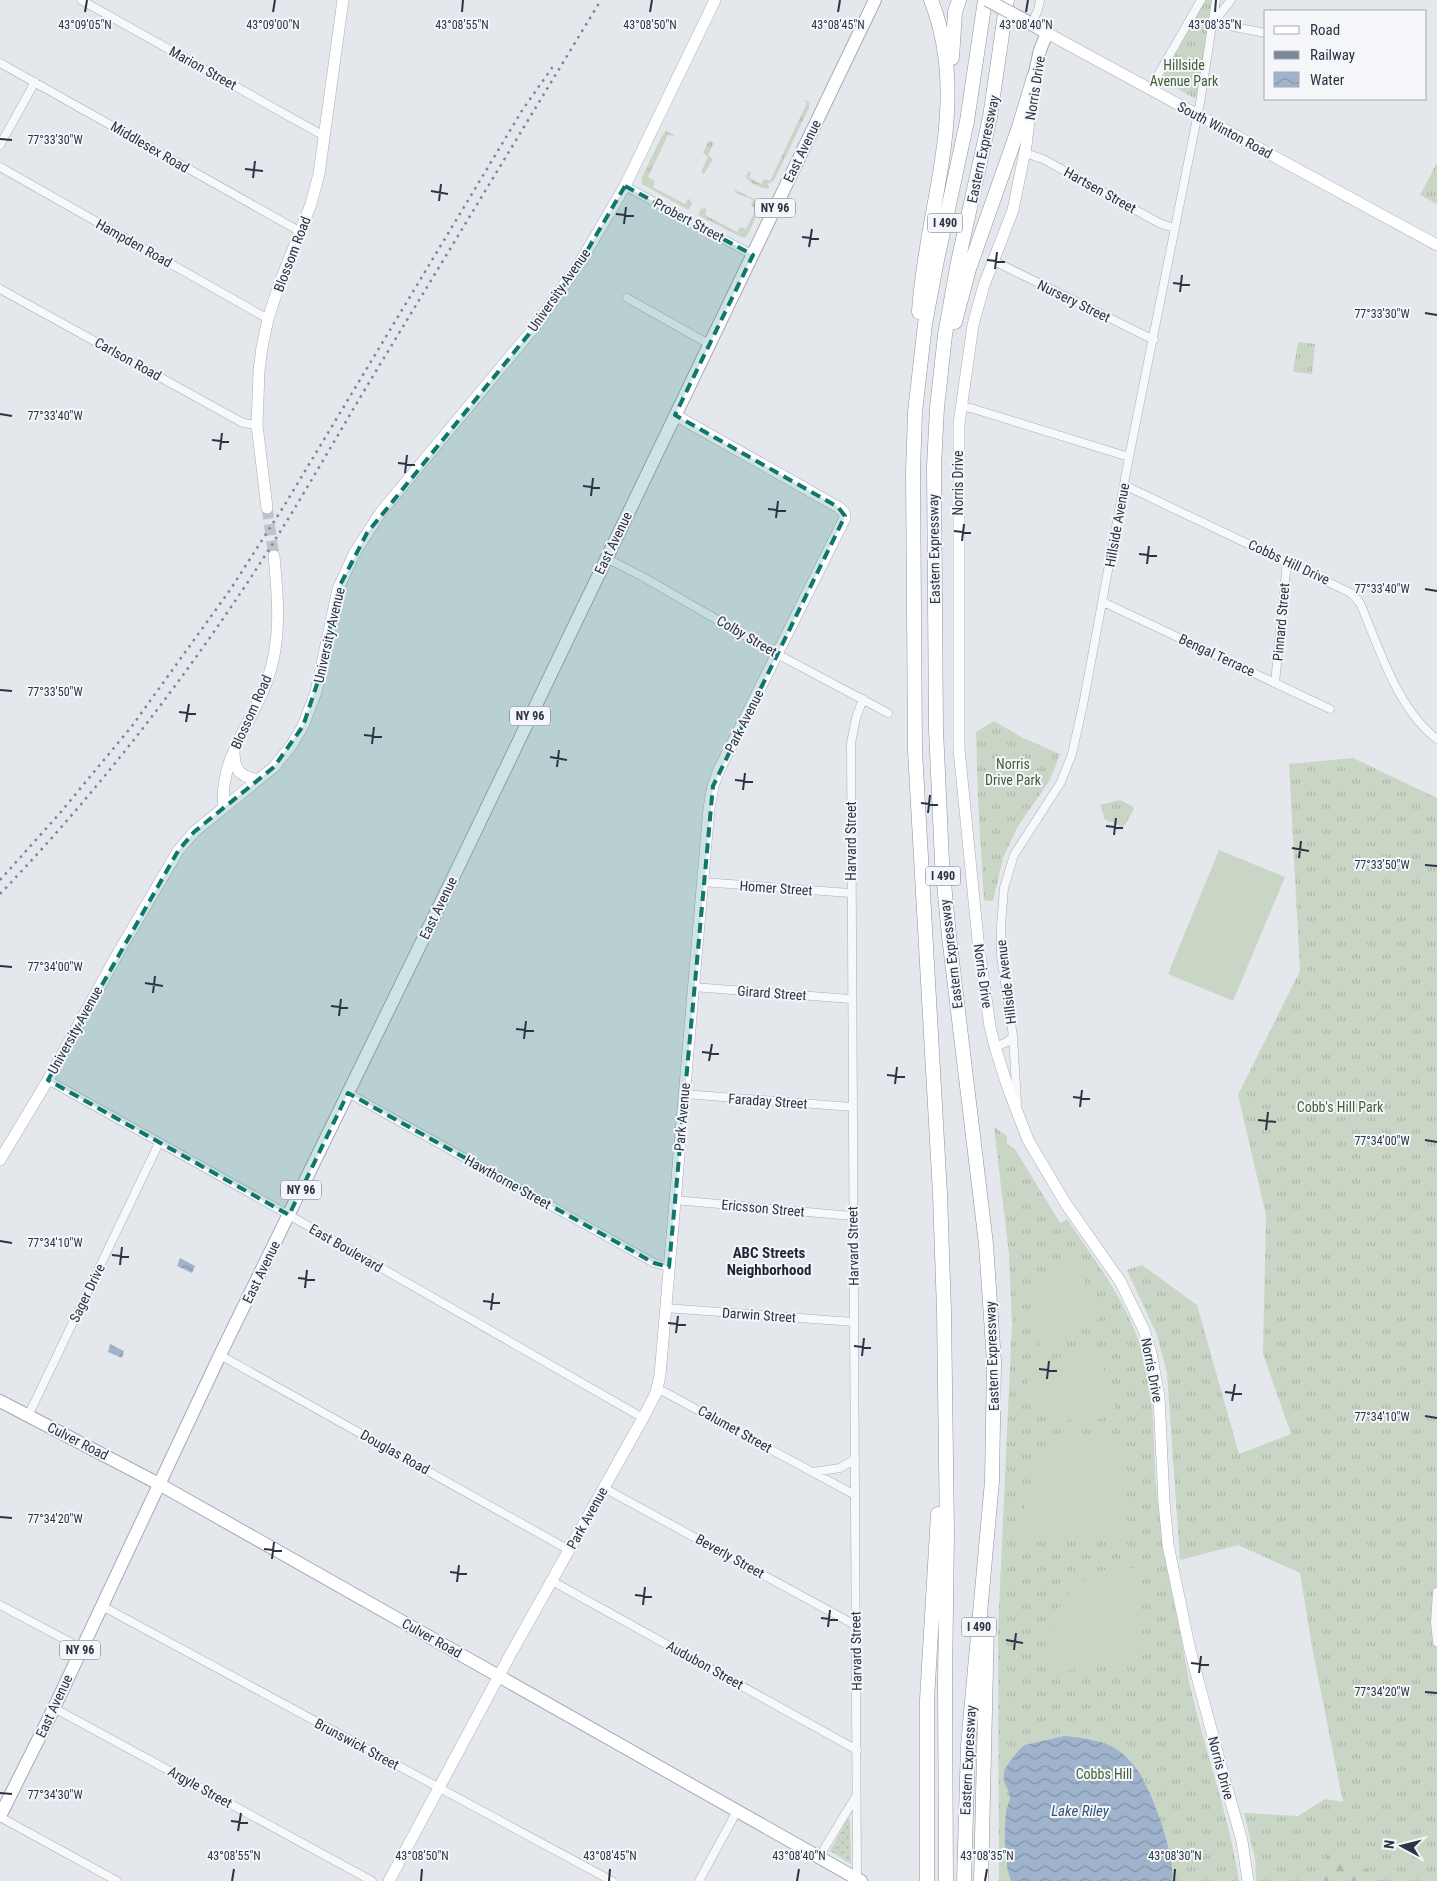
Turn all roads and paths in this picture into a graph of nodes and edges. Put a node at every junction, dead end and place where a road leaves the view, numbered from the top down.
1 (82, 0) edge
2 (343, 0) edge
3 (715, 0) edge
4 (875, 0) edge
5 (931, 0) edge
6 (959, 0) edge
7 (986, 0) edge
8 (1007, 0) edge
9 (1040, 0) edge
10 (1201, 0) edge
11 (1216, 0) edge
12 (1231, 0) edge
13 (1029, 23) junction
14 (1213, 23) junction
15 (1047, 33) junction
16 (1264, 33) edge
17 (0, 63) edge
18 (1034, 77) junction
19 (35, 82) junction
20 (1150, 89) junction
21 (948, 106) junction
22 (1197, 115) junction
23 (324, 136) junction
24 (0, 145) edge
25 (1025, 153) junction
26 (0, 167) edge
27 (625, 186) junction
28 (1175, 228) junction
29 (301, 232) junction
30 (1437, 244) edge
31 (753, 255) junction
32 (994, 261) junction
33 (0, 288) edge
34 (627, 298) dead end
35 (268, 319) junction
36 (1154, 340) junction
37 (709, 344) junction
38 (940, 378) junction
39 (960, 406) junction
40 (915, 412) junction
41 (675, 415) junction
42 (257, 425) junction
43 (1129, 458) junction
44 (1124, 485) junction
45 (267, 508) tunnel mouth
46 (274, 556) tunnel mouth
47 (606, 558) junction
48 (1287, 561) junction
49 (1103, 602) junction
50 (777, 654) junction
51 (1275, 683) junction
52 (864, 699) junction
53 (1330, 709) dead end
54 (888, 714) dead end
55 (1437, 738) edge
56 (234, 751) junction
57 (258, 780) junction
58 (224, 808) junction
59 (702, 882) junction
60 (850, 893) junction
61 (693, 987) junction
62 (851, 999) junction
63 (1013, 1036) junction
64 (995, 1047) junction
65 (48, 1080) junction
66 (348, 1093) junction
67 (684, 1094) junction
68 (852, 1107) junction
69 (1019, 1120) junction
70 (159, 1143) junction
71 (0, 1160) edge
72 (674, 1200) junction
73 (289, 1215) junction
74 (852, 1216) junction
75 (669, 1267) junction
76 (665, 1308) junction
77 (854, 1322) junction
78 (220, 1355) junction
79 (657, 1388) junction
80 (0, 1401) edge
81 (945, 1401) junction
82 (28, 1416) junction
83 (643, 1418) junction
84 (855, 1459) junction
85 (813, 1472) junction
86 (159, 1484) junction
87 (604, 1488) junction
88 (855, 1495) junction
89 (991, 1496) junction
90 (569, 1550) junction
91 (552, 1580) junction
92 (1436, 1595) edge
93 (0, 1605) edge
94 (102, 1606) junction
95 (855, 1625) junction
96 (1437, 1642) edge
97 (81, 1648) junction
98 (499, 1676) junction
99 (54, 1708) junction
100 (857, 1750) junction
101 (439, 1788) junction
102 (857, 1794) junction
103 (737, 1810) junction
104 (1, 1812) edge
105 (819, 1857) junction
106 (608, 1880) edge
107 (858, 1880) edge
108 (117, 1881) edge
109 (372, 1881) edge
110 (389, 1881) edge
111 (699, 1881) edge
112 (927, 1881) edge
113 (946, 1881) edge
114 (964, 1881) edge
115 (981, 1881) edge
116 (1248, 1881) edge

1 - 23 street, Marion Street
2 - 23 street, Blossom Road
3 - 27 street, University Avenue
4 - 31 main road, East Avenue / NY 96
5 - 21 highway
6 - 21 highway
7 - 13 main road, South Winton Road, bridge
7 - 40 highway, Eastern Expressway / I 490
8 - 38 highway, Eastern Expressway / I 490
9 - 13 street
10 - 20 street
11 - 14 street, Hillside Avenue
12 - 14 street
13 - 15 main road, South Winton Road
14 - 16 street
14 - 22 street, Hillside Avenue
15 - 18 main road, Norris Drive
15 - 20 street, South Winton Road
17 - 19 street, Middlesex Road
18 - 25 street, Norris Drive
18 - 38 highway
19 - 24 street
19 - 29 street, Middlesex Road
20 - 22 street, South Winton Road
21 - 40 highway
22 - 28 street, Hillside Avenue
22 - 30 street, South Winton Road
23 - 29 street, Blossom Road
25 - 28 street, Hartsen Street
25 - 32 street, Norris Drive
26 - 35 street, Hampden Road
27 - 31 street, Probert Street
27 - 57 street, University Avenue
28 - 36 street, Hillside Avenue
29 - 35 street, Blossom Road
31 - 37 main road, East Avenue / NY 96
32 - 36 street, Nursery Street
32 - 39 street, Norris Drive
33 - 42 street, Carlson Road
34 - 37 street
35 - 42 street, Blossom Road
36 - 43 street, Hillside Avenue
37 - 41 main road, East Avenue / NY 96
38 - 89 highway, Eastern Expressway / I 490
39 - 43 street
39 - 64 street, Norris Drive
40 - 81 highway, Eastern Expressway / I 490
41 - 47 main road, East Avenue / NY 96
41 - 50 street, Park Avenue
42 - 45 street, Blossom Road
43 - 44 street, Hillside Avenue
44 - 48 street, Cobbs Hill Drive
44 - 49 street, Hillside Avenue
46 - 56 street, Blossom Road
47 - 50 street, Colby Street
47 - 66 main road, East Avenue / NY 96
48 - 51 street, Pinnard Street
48 - 55 street, Cobbs Hill Drive
49 - 51 street, Bengal Terrace
49 - 63 street, Hillside Avenue
50 - 52 street, Colby Street
50 - 59 street, Park Avenue
51 - 53 street, Bengal Terrace
52 - 54 street, Colby Street
52 - 60 street, Harvard Street
56 - 57 street
56 - 58 street, Blossom Road
57 - 58 street, University Avenue
58 - 65 street, University Avenue
59 - 60 street, Homer Street
59 - 61 street, Park Avenue
60 - 62 street, Harvard Street
61 - 62 street, Girard Street
61 - 67 street, Park Avenue
62 - 68 street, Harvard Street
63 - 64 street, Hillside Avenue
63 - 69 street, Hillside Avenue
64 - 69 street, Norris Drive
65 - 70 street, East Boulevard
65 - 71 street, University Avenue
66 - 73 main road, East Avenue / NY 96
66 - 75 street, Hawthorne Street
67 - 68 street, Faraday Street
67 - 72 street, Park Avenue
68 - 74 street, Harvard Street
69 - 116 street, Norris Drive
70 - 73 street, East Boulevard
70 - 82 street, Sager Drive
72 - 74 street, Ericsson Street
72 - 75 street, Park Avenue
73 - 78 main road, East Avenue / NY 96
73 - 83 street, East Boulevard
74 - 77 street, Harvard Street
75 - 76 street, Park Avenue
76 - 77 street, Darwin Street
76 - 79 street, Park Avenue
77 - 84 street, Harvard Street
78 - 86 main road, East Avenue / NY 96
78 - 90 street, Douglas Road
79 - 83 street, Park Avenue
79 - 85 street, Calumet Street
80 - 82 main road, Culver Road
81 - 112 highway
81 - 113 highway, Eastern Expressway / I 490
82 - 86 main road, Culver Road
83 - 87 street, Park Avenue
84 - 85 street
84 - 88 street, Harvard Street
85 - 88 street, Calumet Street
86 - 94 main road, East Avenue / NY 96
86 - 98 main road, Culver Road
87 - 90 street, Park Avenue
87 - 95 street, Beverly Street
88 - 95 street, Harvard Street
89 - 114 highway, Eastern Expressway / I 490
89 - 115 highway
90 - 91 street, Park Avenue
91 - 98 street, Park Avenue
91 - 100 street, Audubon Street
92 - 96 street
93 - 97 street
94 - 97 main road, East Avenue / NY 96
94 - 101 street, Brunswick Street
95 - 100 street, Harvard Street
97 - 99 main road, East Avenue / NY 96
98 - 101 street, Park Avenue
98 - 103 main road, Culver Road
99 - 104 main road, East Avenue / NY 96
99 - 109 street, Argyle Street
100 - 102 street, Harvard Street
101 - 106 street, Brunswick Street
101 - 110 street, Park Avenue
102 - 105 street
102 - 107 street, Harvard Street
103 - 105 main road, Culver Road
103 - 111 street
104 - 108 street
105 - 107 main road, Culver Road

